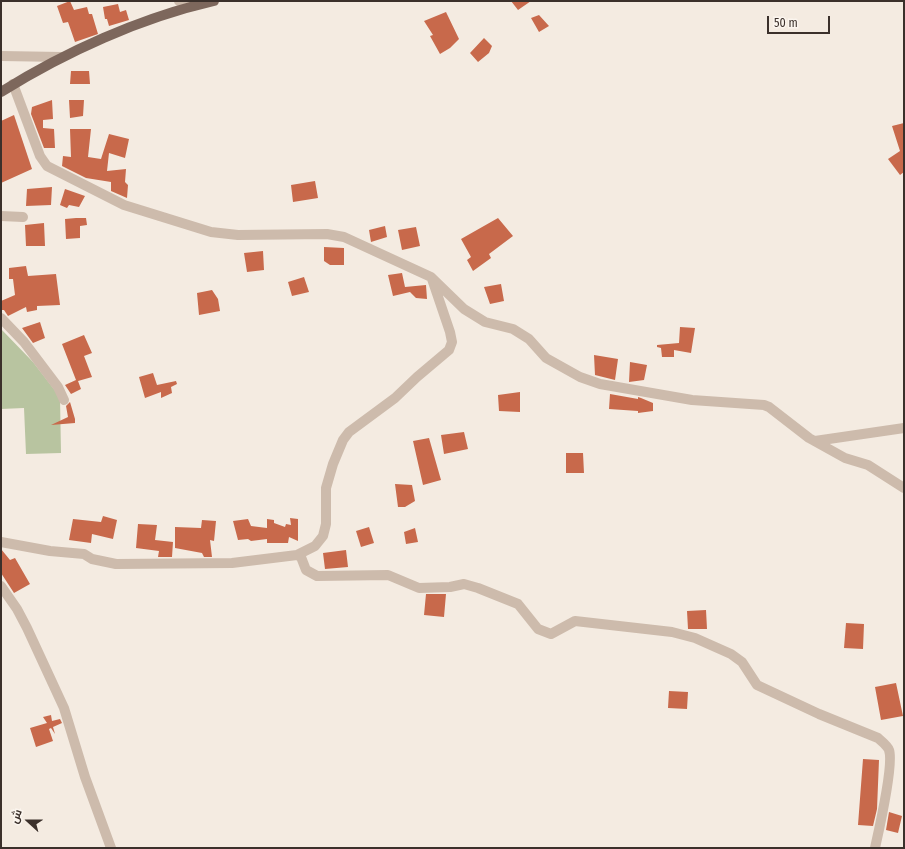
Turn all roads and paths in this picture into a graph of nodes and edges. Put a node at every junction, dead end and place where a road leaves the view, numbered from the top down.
1 (179, 1) edge
2 (214, 1) edge
3 (193, 6) junction
4 (1, 56) edge
5 (62, 57) junction
6 (13, 84) junction
7 (1, 92) edge
8 (1, 216) edge
9 (23, 217) dead end
10 (431, 277) junction
11 (1, 318) edge
12 (64, 400) dead end
13 (904, 428) edge
14 (815, 441) junction
15 (904, 488) edge
16 (1, 542) edge
17 (297, 554) junction
18 (1, 586) edge
19 (111, 848) edge
20 (875, 848) edge

1 - 3 street
2 - 3 main road
3 - 5 main road
4 - 5 street
5 - 6 main road
6 - 7 main road
6 - 10 street
8 - 9 street
10 - 14 street
10 - 17 street
11 - 12 street
13 - 14 street
14 - 15 street
16 - 17 street
17 - 20 street
18 - 19 street

